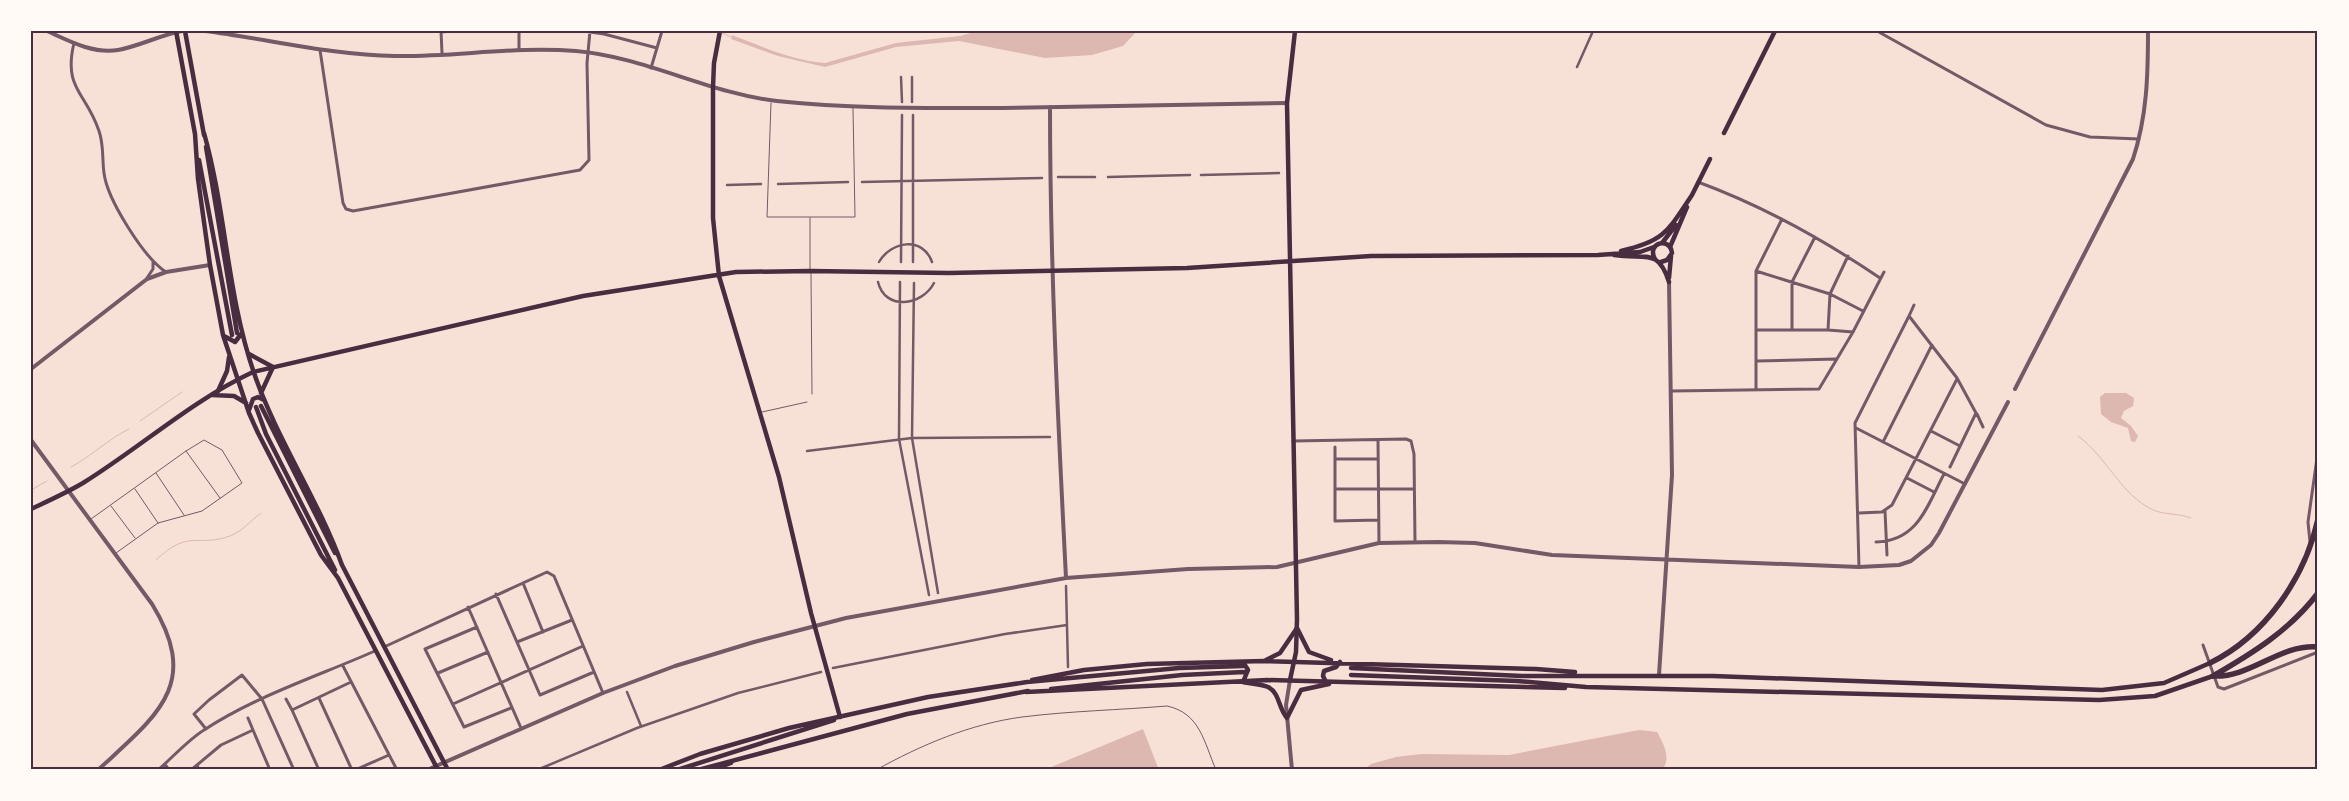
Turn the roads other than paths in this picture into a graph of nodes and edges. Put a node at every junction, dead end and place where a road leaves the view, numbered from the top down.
1 (47, 31) edge
2 (180, 31) edge
3 (205, 31) edge
4 (452, 31) edge
5 (519, 31) edge
6 (583, 31) edge
7 (662, 31) edge
8 (720, 31) edge
9 (1295, 31) edge
10 (1549, 31) edge
11 (1556, 31) edge
12 (1593, 31) edge
13 (1775, 31) edge
14 (1877, 31) edge
15 (2148, 31) edge
16 (441, 32) edge
17 (590, 32) edge
18 (74, 43) junction
19 (657, 48) junction
20 (519, 49) junction
21 (320, 50) junction
22 (442, 53) junction
23 (587, 53) junction
24 (1577, 67) dead end
25 (651, 69) junction
26 (901, 77) dead end
27 (912, 77) dead end
28 (713, 87) junction
29 (771, 100) junction
30 (902, 102) dead end
31 (912, 102) dead end
32 (1287, 103) junction
33 (1050, 107) junction
34 (853, 108) junction
35 (902, 115) dead end
36 (913, 116) dead end
37 (1724, 133) dead end
38 (195, 134) junction
39 (2139, 139) junction
40 (1710, 159) dead end
41 (1279, 174) dead end
42 (1190, 175) dead end
43 (1201, 175) dead end
44 (1095, 176) dead end
45 (1058, 177) dead end
46 (1108, 177) dead end
47 (1042, 178) dead end
48 (913, 180) junction
49 (902, 181) junction
50 (848, 182) dead end
51 (862, 182) dead end
52 (1698, 182) junction
53 (760, 184) dead end
54 (778, 184) dead end
55 (727, 186) dead end
56 (1692, 195) junction
57 (1684, 213) junction
58 (810, 218) junction
59 (1782, 220) junction
60 (1815, 237) junction
61 (1662, 242) junction
62 (902, 244) junction
63 (913, 245) junction
64 (1654, 247) junction
65 (1670, 247) junction
66 (1605, 254) junction
67 (1671, 256) junction
68 (1848, 256) junction
69 (153, 260) junction
70 (1291, 260) junction
71 (1658, 260) junction
72 (879, 262) dead end
73 (901, 262) dead end
74 (913, 262) dead end
75 (932, 262) dead end
76 (210, 266) junction
77 (810, 271) junction
78 (1051, 271) junction
79 (1756, 271) junction
80 (166, 272) junction
81 (1884, 272) dead end
82 (719, 276) junction
83 (1880, 278) junction
84 (147, 279) junction
85 (878, 282) dead end
86 (900, 282) dead end
87 (1669, 282) junction
88 (1792, 282) junction
89 (914, 283) dead end
90 (934, 283) dead end
91 (1830, 294) junction
92 (900, 302) junction
93 (913, 302) junction
94 (1914, 305) dead end
95 (1863, 311) junction
96 (1909, 316) junction
97 (1792, 329) junction
98 (1756, 330) junction
99 (1828, 330) junction
100 (1852, 332) junction
101 (237, 333) junction
102 (223, 335) junction
103 (1932, 345) junction
104 (248, 354) junction
105 (230, 355) junction
106 (1837, 360) junction
107 (1757, 361) junction
108 (273, 367) junction
109 (31, 369) edge
110 (253, 372) junction
111 (1957, 378) junction
112 (238, 379) junction
113 (1756, 389) junction
114 (2015, 389) dead end
115 (218, 391) junction
116 (1672, 391) junction
117 (261, 393) junction
118 (812, 394) dead end
119 (212, 395) junction
120 (264, 401) junction
121 (808, 402) dead end
122 (2008, 402) dead end
123 (246, 403) junction
124 (760, 412) junction
125 (249, 413) junction
126 (1976, 413) junction
127 (1982, 427) dead end
128 (1856, 428) junction
129 (1931, 431) junction
130 (1050, 437) dead end
131 (912, 438) junction
132 (899, 439) junction
133 (31, 440) edge
134 (1378, 440) junction
135 (1292, 441) junction
136 (1883, 442) junction
137 (1960, 446) junction
138 (1335, 447) dead end
139 (2318, 450) edge
140 (186, 451) junction
141 (806, 451) dead end
142 (1378, 459) junction
143 (1916, 459) junction
144 (1335, 460) junction
145 (1950, 467) dead end
146 (156, 472) junction
147 (1944, 474) junction
148 (1907, 478) junction
149 (1965, 484) junction
150 (135, 489) junction
151 (1335, 489) junction
152 (1379, 489) junction
153 (1414, 489) junction
154 (69, 490) junction
155 (1934, 492) junction
156 (220, 498) junction
157 (111, 506) junction
158 (31, 509) edge
159 (1885, 511) junction
160 (1858, 513) junction
161 (185, 516) junction
162 (2318, 518) edge
163 (90, 520) junction
164 (1378, 520) junction
165 (158, 523) junction
166 (135, 539) junction
167 (1415, 542) junction
168 (1876, 542) dead end
169 (1886, 542) junction
170 (1379, 543) junction
171 (2311, 545) junction
172 (115, 554) junction
173 (1886, 555) dead end
174 (1668, 560) junction
175 (1295, 564) junction
176 (342, 565) junction
177 (1859, 567) junction
178 (338, 578) junction
179 (1066, 578) junction
180 (523, 583) junction
181 (1066, 586) dead end
182 (938, 593) dead end
183 (2318, 593) edge
184 (496, 594) junction
185 (929, 595) dead end
186 (468, 607) junction
187 (572, 620) junction
188 (814, 625) junction
189 (1067, 625) junction
190 (477, 627) junction
191 (1297, 628) junction
192 (543, 632) junction
193 (517, 642) junction
194 (2202, 644) dead end
195 (584, 646) junction
196 (384, 647) junction
197 (2318, 647) edge
198 (375, 651) junction
199 (488, 652) junction
200 (2318, 652) edge
201 (1264, 661) junction
202 (1294, 662) junction
203 (1337, 662) junction
204 (2210, 663) junction
205 (1242, 664) junction
206 (343, 666) junction
207 (1068, 667) dead end
208 (833, 668) dead end
209 (1351, 668) dead end
210 (529, 670) junction
211 (594, 672) junction
212 (821, 672) dead end
213 (1244, 672) dead end
214 (438, 674) junction
215 (1589, 674) junction
216 (1351, 675) dead end
217 (1659, 675) junction
218 (2214, 676) junction
219 (1290, 680) junction
220 (351, 682) junction
221 (501, 682) junction
222 (1243, 682) junction
223 (1326, 682) junction
224 (1336, 682) junction
225 (1586, 687) junction
226 (627, 692) dead end
227 (1026, 692) junction
228 (603, 693) junction
229 (319, 698) junction
230 (262, 699) junction
231 (286, 699) dead end
232 (453, 704) junction
233 (512, 708) junction
234 (292, 710) junction
235 (248, 718) dead end
236 (840, 718) junction
237 (1287, 718) junction
238 (642, 726) junction
239 (521, 728) junction
240 (206, 729) junction
241 (253, 730) junction
242 (389, 754) junction
243 (742, 758) junction
244 (444, 762) junction
245 (165, 764) junction
246 (197, 765) junction
247 (437, 768) edge
248 (98, 770) edge
249 (158, 770) edge
250 (169, 770) edge
251 (191, 770) edge
252 (200, 770) edge
253 (270, 770) edge
254 (294, 770) edge
255 (319, 770) edge
256 (354, 770) edge
257 (397, 770) edge
258 (428, 770) edge
259 (448, 770) edge
260 (537, 770) edge
261 (659, 770) edge
262 (677, 770) edge
263 (698, 770) edge
264 (712, 770) edge
265 (876, 770) edge
266 (1216, 770) edge
267 (1292, 770) edge

1 - 18 street
2 - 18 street
2 - 38 main road
2 - 101 main road
3 - 21 street
4 - 16 street
5 - 20 street
6 - 17 street
7 - 19 street
8 - 28 main road
9 - 32 main road
10 - 11 lane
12 - 24 street
13 - 37 main road
14 - 39 street
15 - 39 street
16 - 22 street
17 - 19 street
17 - 23 street
18 - 69 street
19 - 25 street
20 - 22 street
20 - 23 street
21 - 22 street
21 - 23 street
23 - 25 street
25 - 28 street
26 - 30 street
27 - 31 street
28 - 29 street
28 - 82 main road
29 - 34 street
29 - 58 lane
32 - 33 street
32 - 70 main road
33 - 34 street
33 - 78 street
34 - 58 lane
35 - 49 street
36 - 48 street
38 - 76 main road
38 - 101 main road
39 - 114 street
40 - 52 main road
41 - 43 street
42 - 46 street
44 - 45 street
47 - 48 street
48 - 49 street
48 - 63 street
49 - 51 street
49 - 62 street
50 - 54 street
52 - 56 main road
52 - 59 street
53 - 55 street
56 - 57 main road
56 - 66 main road
57 - 61 main road
57 - 65 main road
58 - 77 lane
59 - 60 street
59 - 79 street
60 - 68 street
60 - 88 street
61 - 64 main road
61 - 65 main road
62 - 63 street
62 - 72 street
62 - 73 street
63 - 74 street
63 - 75 street
64 - 66 main road
64 - 71 main road
65 - 67 main road
66 - 70 main road
66 - 71 main road
67 - 71 main road
67 - 87 main road
68 - 83 street
68 - 91 street
69 - 80 street
69 - 84 street
70 - 78 main road
70 - 135 main road
71 - 87 main road
76 - 80 street
76 - 102 main road
77 - 78 main road
77 - 82 main road
77 - 118 lane
78 - 179 street
79 - 88 street
79 - 98 street
80 - 84 street
81 - 83 street
82 - 108 main road
82 - 124 main road
83 - 95 street
84 - 109 street
85 - 92 street
86 - 92 street
87 - 116 street
88 - 91 street
88 - 97 street
89 - 93 street
90 - 93 street
91 - 95 street
91 - 99 street
92 - 93 street
92 - 132 street
93 - 131 street
94 - 96 street
95 - 100 street
96 - 103 street
96 - 128 street
97 - 98 street
97 - 99 street
98 - 107 street
99 - 100 street
100 - 106 street
101 - 102 main road
101 - 104 main road
102 - 105 main road
103 - 111 street
103 - 136 street
104 - 108 main road
104 - 110 main road
105 - 112 main road
105 - 115 main road
106 - 107 street
106 - 113 street
107 - 113 street
108 - 110 main road
108 - 117 main road
110 - 112 main road
110 - 117 main road
111 - 126 street
111 - 129 street
112 - 115 main road
112 - 123 main road
113 - 116 street
115 - 119 main road
116 - 174 street
117 - 120 main road
119 - 123 main road
119 - 154 main road
120 - 125 main road
120 - 176 main road
121 - 124 lane
122 - 149 street
123 - 125 main road
124 - 188 main road
125 - 178 main road
126 - 127 street
126 - 137 street
128 - 136 street
128 - 160 street
129 - 137 street
129 - 143 street
130 - 131 street
131 - 132 street
131 - 182 street
132 - 141 street
132 - 185 street
133 - 154 street
134 - 135 street
134 - 142 street
134 - 153 street
135 - 175 main road
136 - 143 street
137 - 145 street
138 - 144 street
139 - 171 street
140 - 146 lane
140 - 156 lane
140 - 156 lane
142 - 144 street
142 - 152 street
143 - 147 street
143 - 148 street
144 - 151 street
146 - 150 lane
146 - 161 lane
147 - 149 street
147 - 155 street
148 - 155 street
148 - 159 street
149 - 177 street
150 - 157 lane
150 - 165 lane
151 - 152 street
151 - 164 street
152 - 153 street
152 - 164 street
153 - 167 street
154 - 158 main road
154 - 163 street
155 - 169 street
156 - 161 lane
157 - 163 lane
157 - 166 lane
159 - 160 street
159 - 169 street
160 - 177 street
161 - 165 lane
162 - 171 highway
163 - 172 street
164 - 170 street
165 - 166 lane
166 - 172 lane
167 - 170 street
167 - 174 street
168 - 169 street
169 - 173 street
170 - 175 street
171 - 204 highway
172 - 248 street
174 - 177 street
174 - 217 street
175 - 179 street
175 - 191 main road
176 - 178 main road
176 - 196 main road
178 - 198 main road
179 - 188 street
180 - 184 street
180 - 187 street
180 - 192 street
181 - 189 street
183 - 218 highway
184 - 186 street
184 - 193 street
186 - 190 street
186 - 196 street
187 - 192 street
187 - 195 street
188 - 228 street
188 - 236 main road
189 - 207 street
189 - 208 street
190 - 199 street
190 - 214 street
191 - 201 main road
191 - 202 main road
191 - 203 main road
192 - 193 street
193 - 210 street
194 - 204 street
195 - 210 street
195 - 211 street
196 - 244 main road
197 - 218 highway
198 - 206 street
198 - 247 main road
199 - 214 street
199 - 221 street
200 - 218 street
201 - 202 main road
201 - 205 main road
202 - 203 main road
202 - 219 main road
203 - 215 main road
203 - 223 main road
204 - 217 main road
204 - 218 street
205 - 222 main road
205 - 236 main road
206 - 220 street
206 - 230 street
209 - 215 main road
210 - 211 street
210 - 221 street
211 - 228 street
212 - 238 street
213 - 227 main road
214 - 232 street
215 - 217 main road
216 - 225 main road
218 - 225 main road
219 - 222 main road
219 - 223 main road
219 - 237 street
220 - 229 street
220 - 242 street
221 - 232 street
221 - 233 street
222 - 227 main road
222 - 237 main road
223 - 224 main road
224 - 225 main road
224 - 237 main road
226 - 238 street
227 - 243 main road
228 - 239 street
229 - 234 street
229 - 256 street
230 - 240 street
230 - 240 street
230 - 254 street
231 - 234 street
232 - 233 street
233 - 239 street
234 - 255 street
235 - 241 street
236 - 261 main road
236 - 262 main road
237 - 267 street
238 - 260 street
239 - 244 street
240 - 245 street
241 - 246 street
241 - 253 street
242 - 256 street
242 - 257 street
243 - 263 main road
243 - 264 main road
244 - 247 street
244 - 259 main road
245 - 249 street
245 - 250 street
246 - 251 street
246 - 252 street
247 - 258 street
265 - 266 lane

